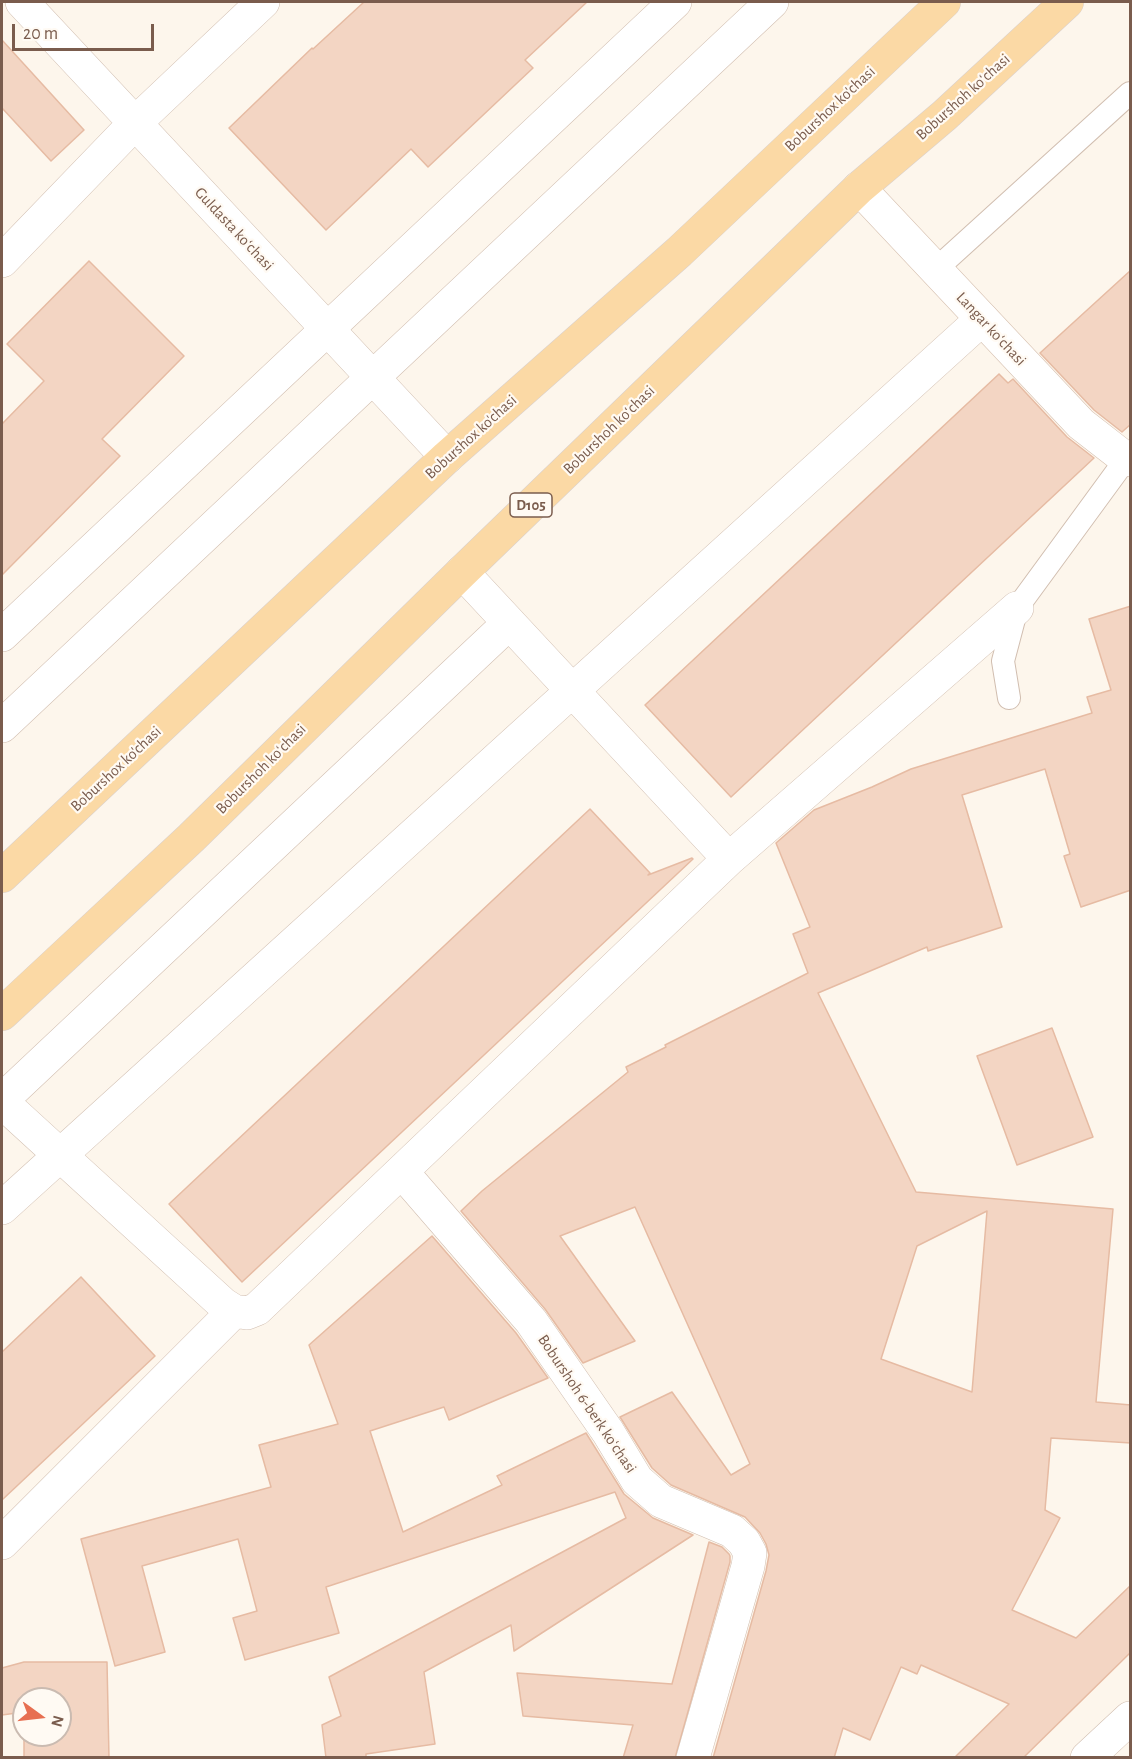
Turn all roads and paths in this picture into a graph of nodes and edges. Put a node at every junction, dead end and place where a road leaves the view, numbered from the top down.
1 (22, 2) edge
2 (263, 2) edge
3 (675, 2) edge
4 (772, 2) edge
5 (944, 2) edge
6 (1067, 2) edge
7 (1131, 93) edge
8 (135, 123) junction
9 (859, 188) junction
10 (2, 261) edge
11 (935, 270) junction
12 (982, 319) junction
13 (327, 329) junction
14 (373, 377) junction
15 (447, 457) junction
16 (1128, 460) edge
17 (462, 572) junction
18 (1017, 608) junction
19 (509, 623) junction
20 (2, 635) edge
21 (572, 690) junction
22 (1009, 698) dead end
23 (2, 726) edge
24 (729, 859) junction
25 (2, 876) edge
26 (2, 1014) edge
27 (2, 1101) edge
28 (58, 1155) junction
29 (402, 1172) junction
30 (2, 1208) edge
31 (234, 1311) junction
32 (2, 1543) edge
33 (1131, 1718) edge
34 (693, 1758) edge
35 (1087, 1758) edge

1 - 8 street, Guldasta koʻchasi
2 - 8 street
3 - 13 street
4 - 14 street
5 - 15 main road, Boburshox ko'chasi
6 - 9 main road, Boburshoh koʻchasi / D105
7 - 11 lane
8 - 10 street
8 - 13 street, Guldasta koʻchasi
9 - 11 street, Langar koʻchasi
9 - 17 main road, Boburshoh koʻchasi / D105
11 - 12 street, Langar koʻchasi
12 - 16 street, Langar koʻchasi
12 - 21 street
13 - 14 street, Guldasta koʻchasi
13 - 20 street
14 - 15 street, Guldasta koʻchasi
14 - 23 street
15 - 25 main road, Boburshox ko'chasi
16 - 18 lane
17 - 19 street
17 - 26 main road, Boburshoh koʻchasi / D105
18 - 22 lane
18 - 24 street
19 - 21 street
19 - 27 street
21 - 24 street
21 - 28 street
24 - 29 street
27 - 28 street
28 - 30 street
28 - 31 street
29 - 31 street
29 - 34 street, Boburshoh 6-berk koʻchasi
31 - 32 street
33 - 35 street

